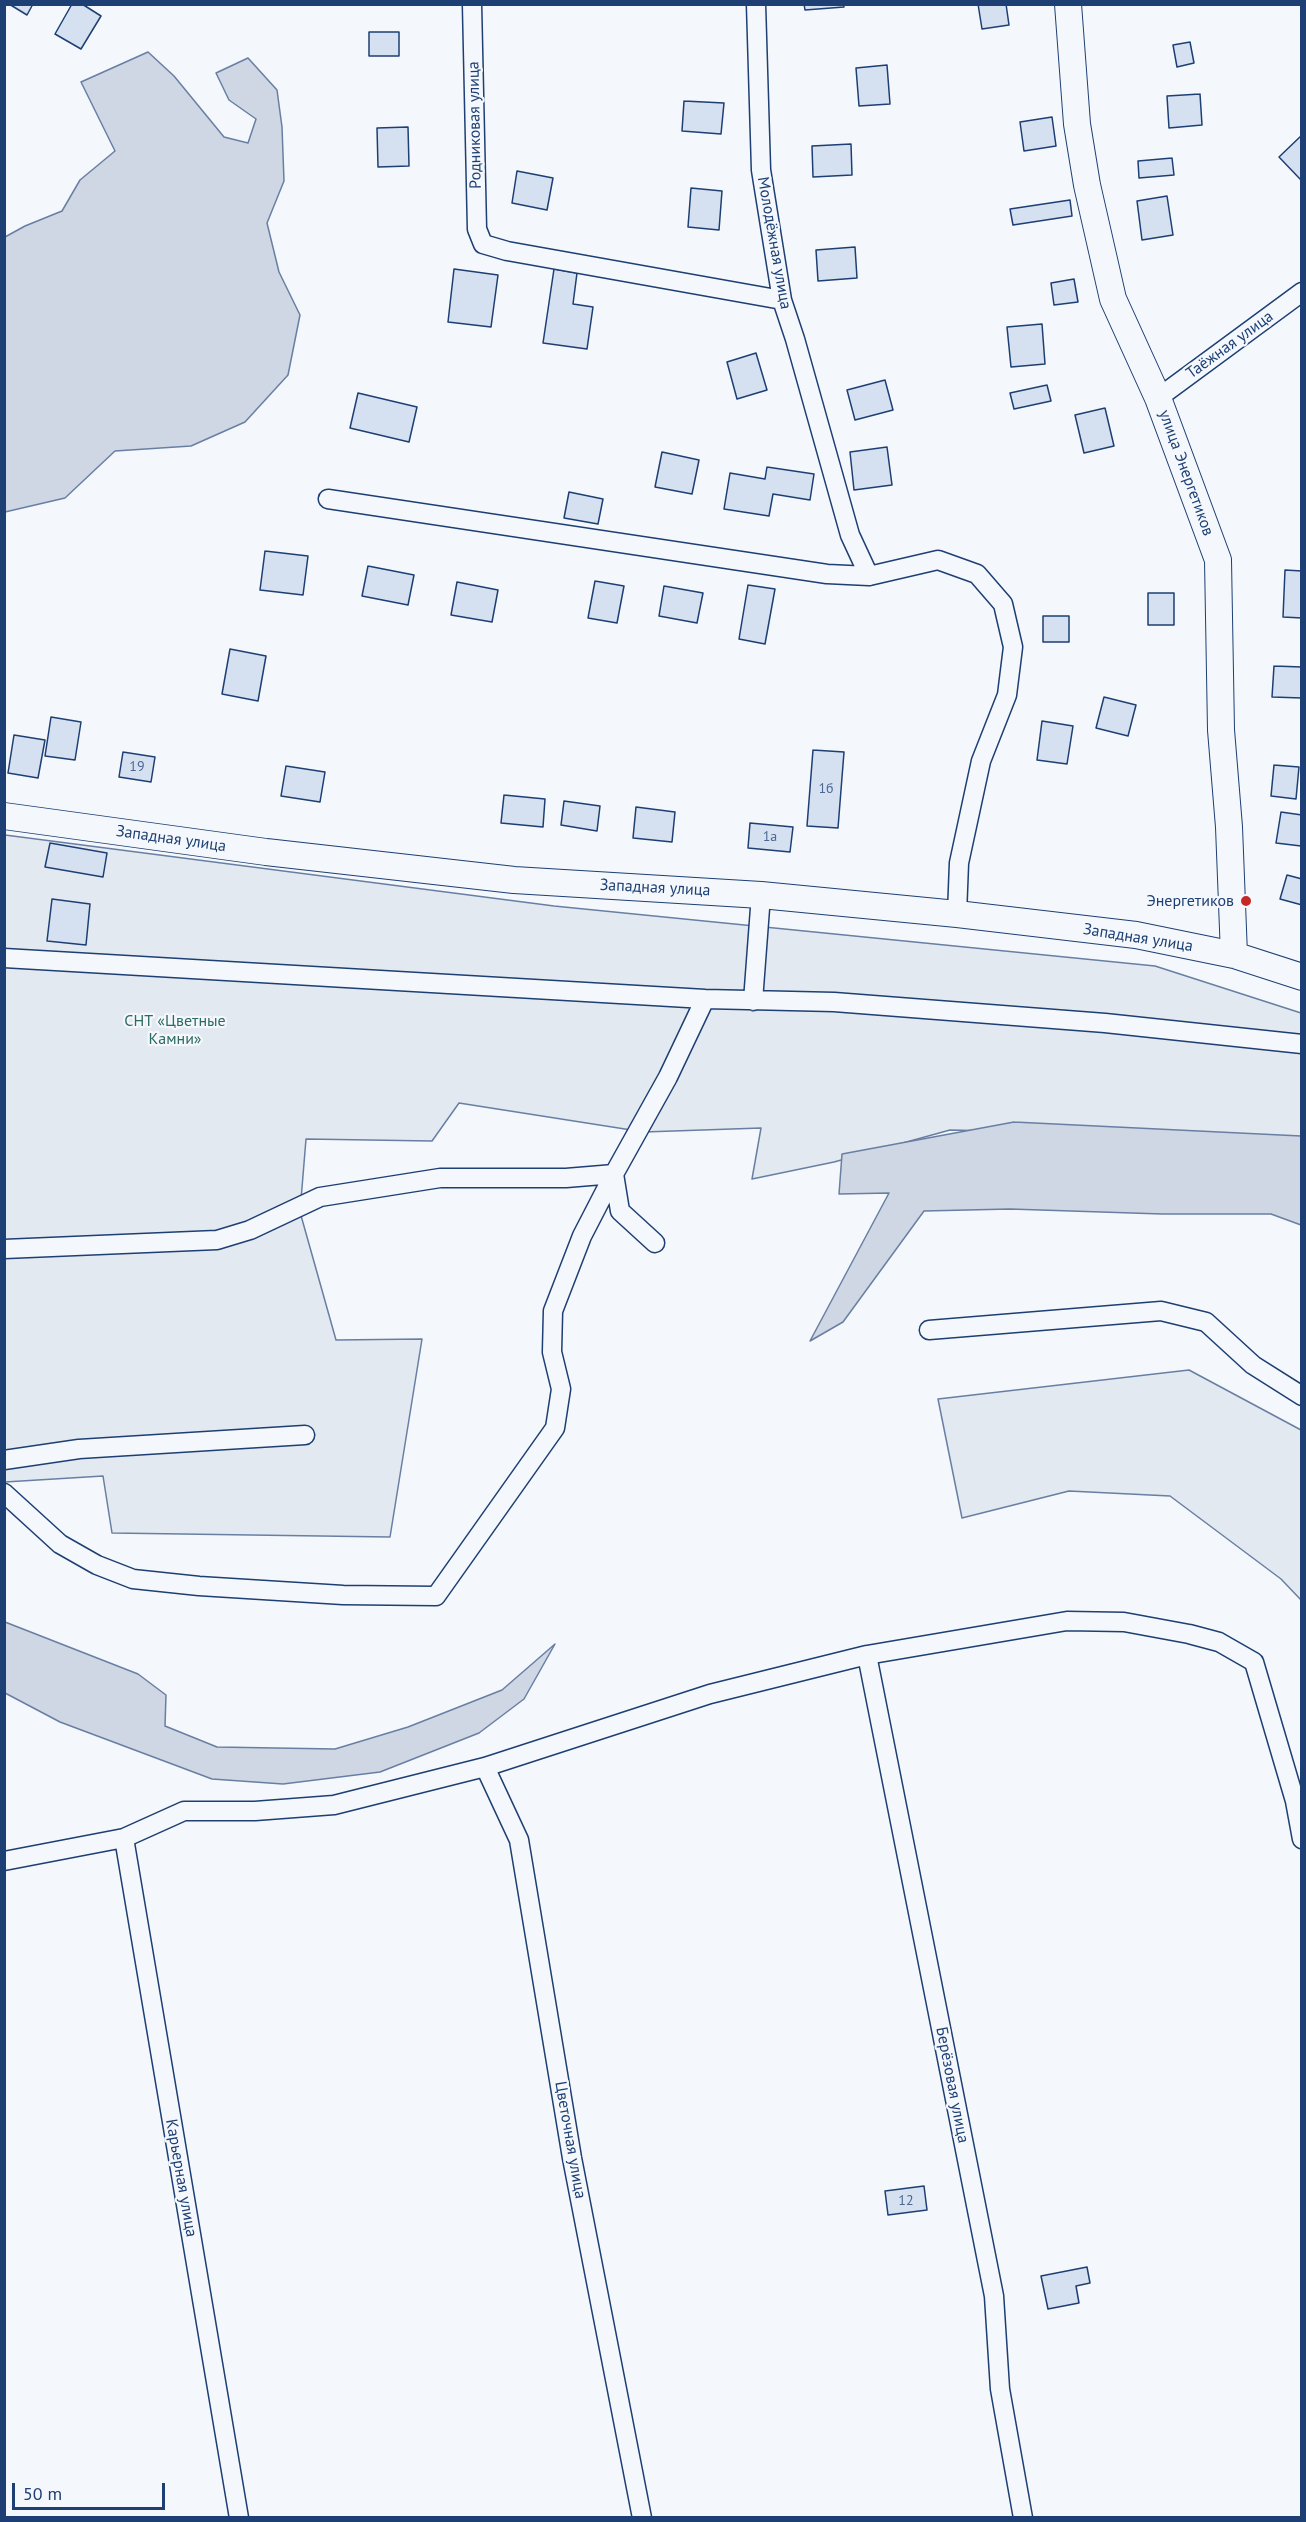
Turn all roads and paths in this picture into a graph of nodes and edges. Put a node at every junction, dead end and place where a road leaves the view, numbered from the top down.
1 (472, 4) edge
2 (756, 4) edge
3 (1068, 4) edge
4 (1301, 294) edge
5 (782, 300) junction
6 (1158, 398) junction
7 (328, 499) dead end
8 (869, 576) junction
9 (4, 816) edge
10 (761, 895) junction
11 (957, 914) junction
12 (1234, 955) junction
13 (4, 958) edge
14 (1302, 977) edge
15 (705, 999) junction
16 (753, 1001) junction
17 (1302, 1044) edge
18 (614, 1174) junction
19 (655, 1243) dead end
20 (4, 1249) edge
21 (929, 1330) dead end
22 (1302, 1396) edge
23 (304, 1435) dead end
24 (4, 1460) edge
25 (4, 1493) edge
26 (867, 1655) junction
27 (485, 1767) junction
28 (124, 1838) junction
29 (1302, 1839) edge
30 (4, 1861) edge
31 (238, 2517) edge
32 (642, 2517) edge
33 (1023, 2517) edge

1 - 5 street, Родниковая улица
2 - 5 street, Молодёжная улица
3 - 6 main road, улица Энергетиков
4 - 6 street, Таёжная улица
5 - 8 street, Молодёжная улица
6 - 12 main road, улица Энергетиков
7 - 8 street
8 - 11 street
9 - 10 main road, Западная улица
10 - 11 main road, Западная улица
10 - 16 street
11 - 12 main road, Западная улица
12 - 14 main road, Западная улица
13 - 15 street
15 - 16 street
15 - 18 street
16 - 17 street
18 - 19 street
18 - 20 street
18 - 25 street
21 - 22 street
23 - 24 street
26 - 27 street
26 - 29 street
26 - 33 street, Берёзовая улица
27 - 28 street
27 - 32 street, Цветочная улица
28 - 30 street
28 - 31 street, Карьерная улица

